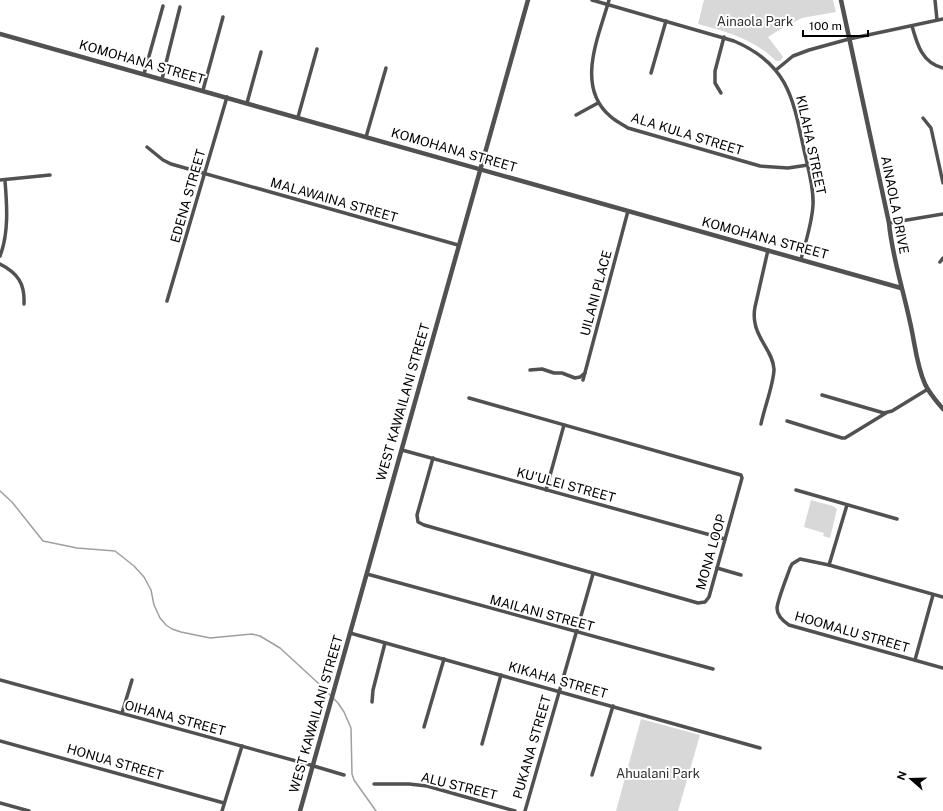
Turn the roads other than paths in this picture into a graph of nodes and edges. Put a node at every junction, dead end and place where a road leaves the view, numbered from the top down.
1 (528, 0) edge
2 (592, 0) edge
3 (841, 0) edge
4 (935, 0) edge
5 (608, 2) edge
6 (163, 6) dead end
7 (180, 7) dead end
8 (223, 17) dead end
9 (943, 19) edge
10 (937, 20) junction
11 (666, 21) junction
12 (912, 26) junction
13 (0, 34) edge
14 (724, 37) junction
15 (849, 39) junction
16 (317, 49) dead end
17 (261, 52) dead end
18 (386, 68) dead end
19 (943, 68) edge
20 (776, 70) junction
21 (651, 73) dead end
22 (144, 74) junction
23 (162, 79) junction
24 (203, 90) junction
25 (721, 93) dead end
26 (227, 97) junction
27 (247, 103) junction
28 (598, 103) junction
29 (576, 115) dead end
30 (298, 117) junction
31 (923, 118) dead end
32 (366, 137) junction
33 (146, 147) dead end
34 (808, 165) junction
35 (481, 169) junction
36 (205, 173) junction
37 (50, 175) dead end
38 (0, 180) edge
39 (5, 181) junction
40 (943, 182) edge
41 (628, 211) junction
42 (943, 214) edge
43 (889, 223) junction
44 (458, 245) junction
45 (768, 250) junction
46 (0, 256) edge
47 (943, 258) edge
48 (801, 259) junction
49 (940, 262) dead end
50 (0, 264) edge
51 (901, 288) junction
52 (168, 301) dead end
53 (24, 304) dead end
54 (530, 370) dead end
55 (585, 372) junction
56 (583, 380) dead end
57 (928, 389) junction
58 (822, 395) dead end
59 (469, 398) dead end
60 (943, 409) edge
61 (888, 412) junction
62 (787, 421) dead end
63 (760, 424) dead end
64 (564, 425) junction
65 (402, 450) junction
66 (433, 458) junction
67 (546, 490) junction
68 (796, 490) dead end
69 (847, 505) junction
70 (897, 519) dead end
71 (725, 539) junction
72 (829, 565) junction
73 (717, 568) junction
74 (366, 574) junction
75 (593, 574) junction
76 (741, 575) dead end
77 (933, 595) junction
78 (943, 597) edge
79 (350, 633) junction
80 (576, 633) junction
81 (385, 642) junction
82 (444, 659) junction
83 (915, 660) junction
84 (943, 668) edge
85 (713, 669) dead end
86 (501, 675) junction
87 (0, 680) edge
88 (132, 680) dead end
89 (559, 691) junction
90 (372, 702) dead end
91 (612, 706) junction
92 (122, 713) junction
93 (424, 727) dead end
94 (0, 740) edge
95 (482, 744) dead end
96 (242, 746) junction
97 (760, 748) dead end
98 (313, 766) junction
99 (344, 775) dead end
100 (592, 775) dead end
101 (374, 784) dead end
102 (0, 803) edge
103 (224, 803) junction
104 (29, 811) edge
105 (222, 811) edge
106 (300, 811) edge
107 (515, 811) edge
108 (524, 811) edge

1 - 35 street, WEST KAWAILANI STREET
2 - 5 street, KILAHA STREET
3 - 15 street, AINAOLA DRIVE
4 - 10 street
5 - 11 street, KILAHA STREET
5 - 28 street, ALA KULA STREET
6 - 22 street
7 - 23 street
8 - 24 street
9 - 10 street
10 - 12 street
11 - 14 street, KILAHA STREET
11 - 21 street
12 - 15 street
12 - 19 street
13 - 22 street, KOMOHANA STREET
14 - 20 street, KILAHA STREET
14 - 25 street
15 - 20 street
15 - 43 street, AINAOLA DRIVE
16 - 30 street
17 - 27 street
18 - 32 street
20 - 34 street, KILAHA STREET
22 - 23 street, KOMOHANA STREET
23 - 24 street, KOMOHANA STREET
24 - 26 street, KOMOHANA STREET
26 - 27 street, KOMOHANA STREET
26 - 36 street, EDENA STREET
27 - 30 street, KOMOHANA STREET
28 - 29 street
28 - 34 street, ALA KULA STREET
30 - 32 street, KOMOHANA STREET
31 - 40 street
32 - 35 street, KOMOHANA STREET
33 - 36 street, MALAWAINA STREET
34 - 48 street, KILAHA STREET
35 - 41 street, KOMOHANA STREET
35 - 44 street, WEST KAWAILANI STREET
36 - 44 street, MALAWAINA STREET
36 - 52 street, EDENA STREET
37 - 39 street
38 - 39 street
39 - 46 street
41 - 45 street, KOMOHANA STREET
41 - 55 street, UILANI PLACE
42 - 43 street
43 - 51 street, AINAOLA DRIVE
44 - 65 street, WEST KAWAILANI STREET
45 - 48 street, KOMOHANA STREET
45 - 63 street
47 - 49 street
48 - 51 street, KOMOHANA STREET
50 - 53 street
51 - 57 street, AINAOLA DRIVE
54 - 55 street
55 - 56 street, UILANI PLACE
57 - 60 street, AINAOLA DRIVE
57 - 61 street
58 - 61 street
59 - 64 street, MONA LOOP
61 - 62 street
64 - 67 street
64 - 71 street, MONA LOOP
65 - 66 street, KU'ULEI STREET
65 - 74 street, WEST KAWAILANI STREET
66 - 67 street, KU'ULEI STREET
66 - 75 street, MONA LOOP
67 - 71 street, KU'ULEI STREET
68 - 69 street
69 - 70 street
69 - 72 street
71 - 73 street, MONA LOOP
72 - 77 street, HOOMALU STREET
72 - 83 street, HOOMALU STREET
73 - 75 street, MONA LOOP
73 - 76 street
74 - 79 street, WEST KAWAILANI STREET
74 - 80 street, MAILANI STREET
75 - 80 street, PUKANA STREET
77 - 78 street, HOOMALU STREET
77 - 83 street
79 - 81 street, KIKAHA STREET
79 - 98 street, WEST KAWAILANI STREET
80 - 85 street, MAILANI STREET
80 - 89 street, PUKANA STREET
81 - 82 street, KIKAHA STREET
81 - 90 street
82 - 86 street, KIKAHA STREET
82 - 93 street
83 - 84 street, HOOMALU STREET
86 - 89 street, KIKAHA STREET
86 - 95 street
87 - 92 street, OIHANA STREET
88 - 92 street
89 - 91 street, KIKAHA STREET
89 - 108 street, PUKANA STREET
91 - 97 street, KIKAHA STREET
91 - 100 street
92 - 96 street, OIHANA STREET
94 - 103 street, HONUA STREET
96 - 98 street, OIHANA STREET
96 - 103 street
98 - 99 street, OIHANA STREET
98 - 106 street, WEST KAWAILANI STREET
101 - 107 street, ALU STREET
102 - 104 street
103 - 105 street

